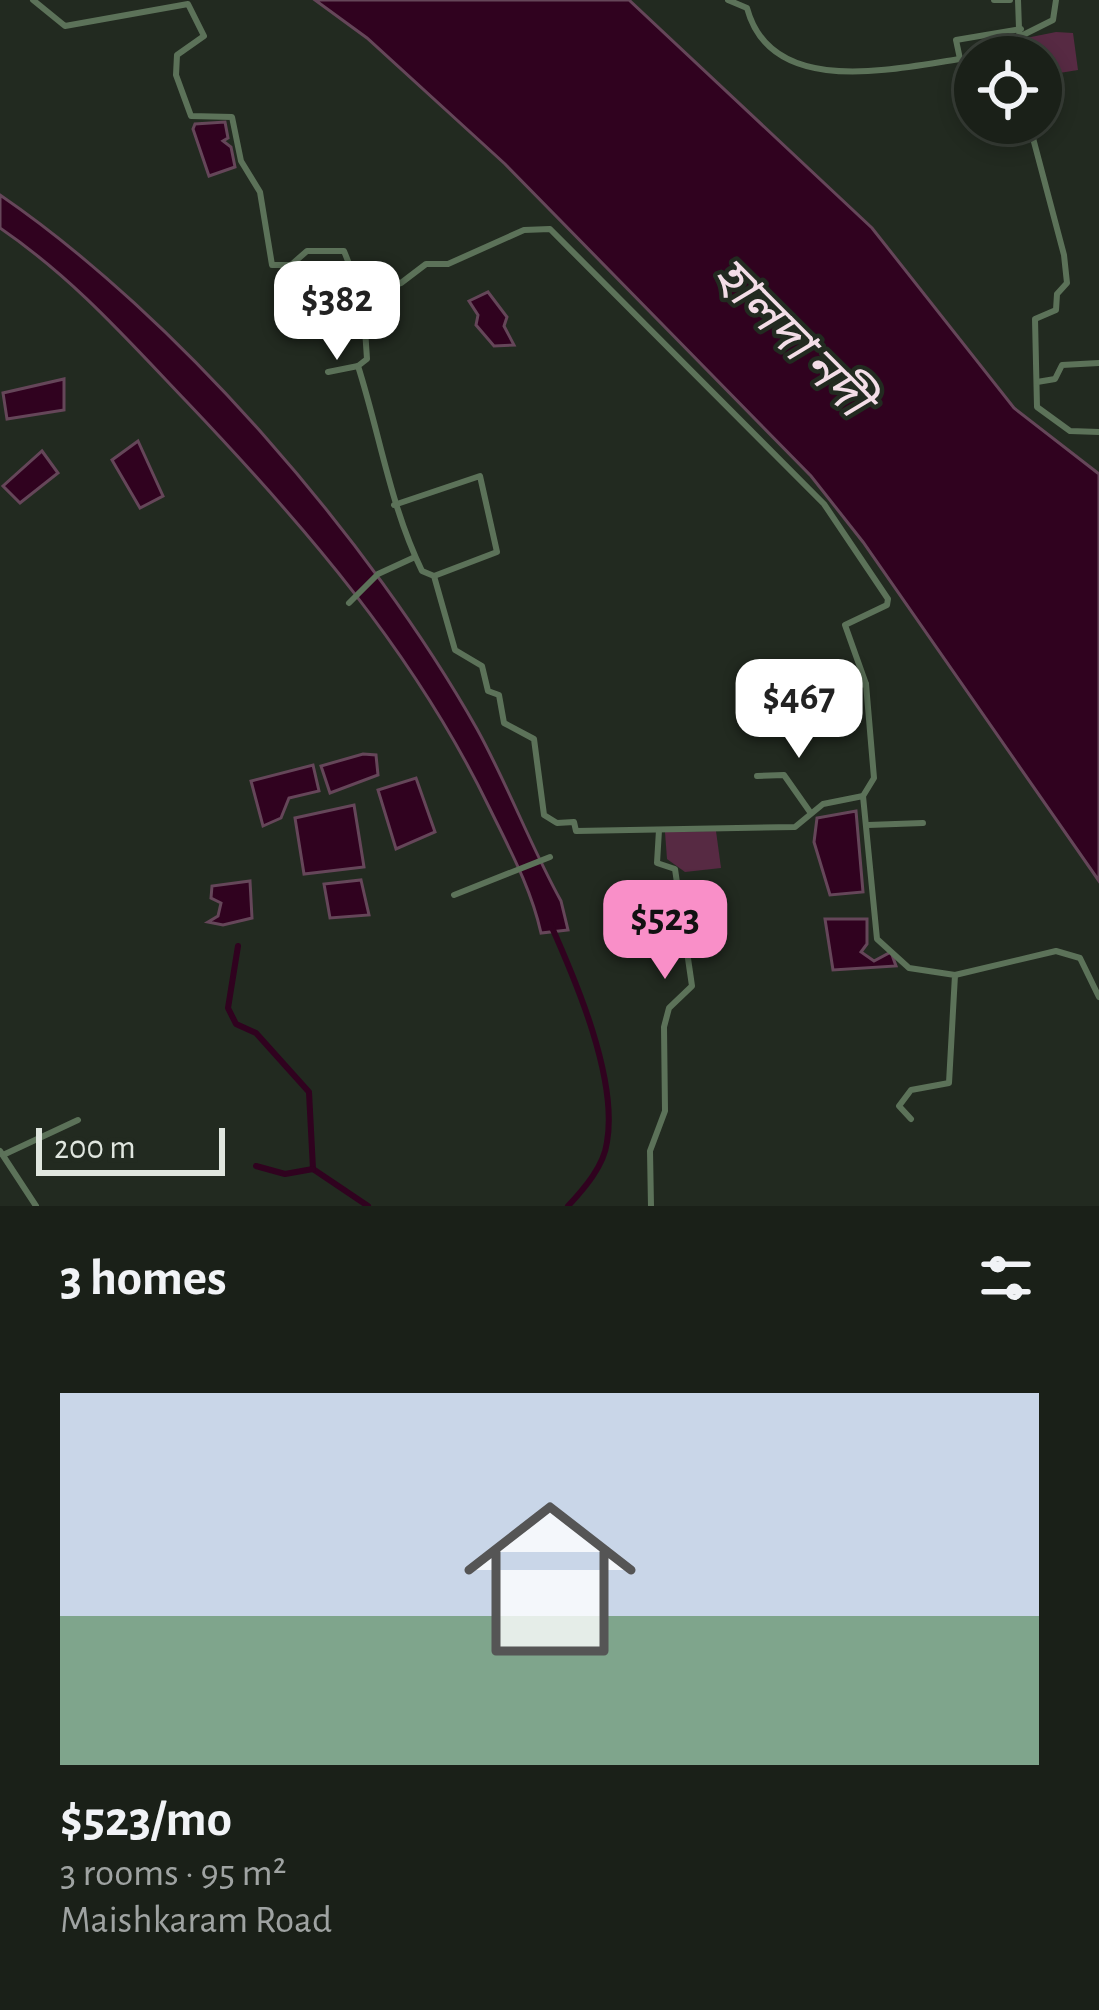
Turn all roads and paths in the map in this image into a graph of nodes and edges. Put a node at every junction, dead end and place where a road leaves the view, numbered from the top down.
1 (33, 0) edge
2 (728, 0) edge
3 (994, 0) edge
4 (1014, 0) edge
5 (1056, 0) edge
6 (189, 2) edge
7 (1021, 33) junction
8 (1021, 36) edge
9 (1034, 144) edge
10 (362, 294) junction
11 (1099, 363) edge
12 (358, 366) junction
13 (328, 372) dead end
14 (1037, 382) junction
15 (1099, 432) edge
16 (393, 506) junction
17 (415, 556) junction
18 (434, 576) junction
19 (351, 600) dead end
20 (866, 684) junction
21 (781, 697) dead end
22 (757, 776) dead end
23 (863, 796) junction
24 (810, 812) junction
25 (923, 823) dead end
26 (868, 825) junction
27 (659, 830) junction
28 (550, 857) dead end
29 (454, 895) dead end
30 (955, 975) junction
31 (1099, 997) edge
32 (911, 1119) dead end
33 (78, 1120) dead end
34 (1, 1153) edge
35 (36, 1206) edge
36 (651, 1206) edge

1 - 6 street
2 - 7 street
3 - 4 street
4 - 7 street
5 - 7 street
6 - 10 street
7 - 8 street
9 - 14 street
10 - 12 street
10 - 20 street
11 - 14 street
12 - 13 street
12 - 16 street
14 - 15 street
16 - 17 street
16 - 18 street
17 - 18 street
17 - 19 street
18 - 27 street
20 - 21 street
20 - 23 street
22 - 24 street
23 - 24 street
23 - 26 street
24 - 27 street
25 - 26 street
26 - 30 street
27 - 36 street
28 - 29 street
30 - 31 street
30 - 32 street
33 - 34 street
34 - 35 street

